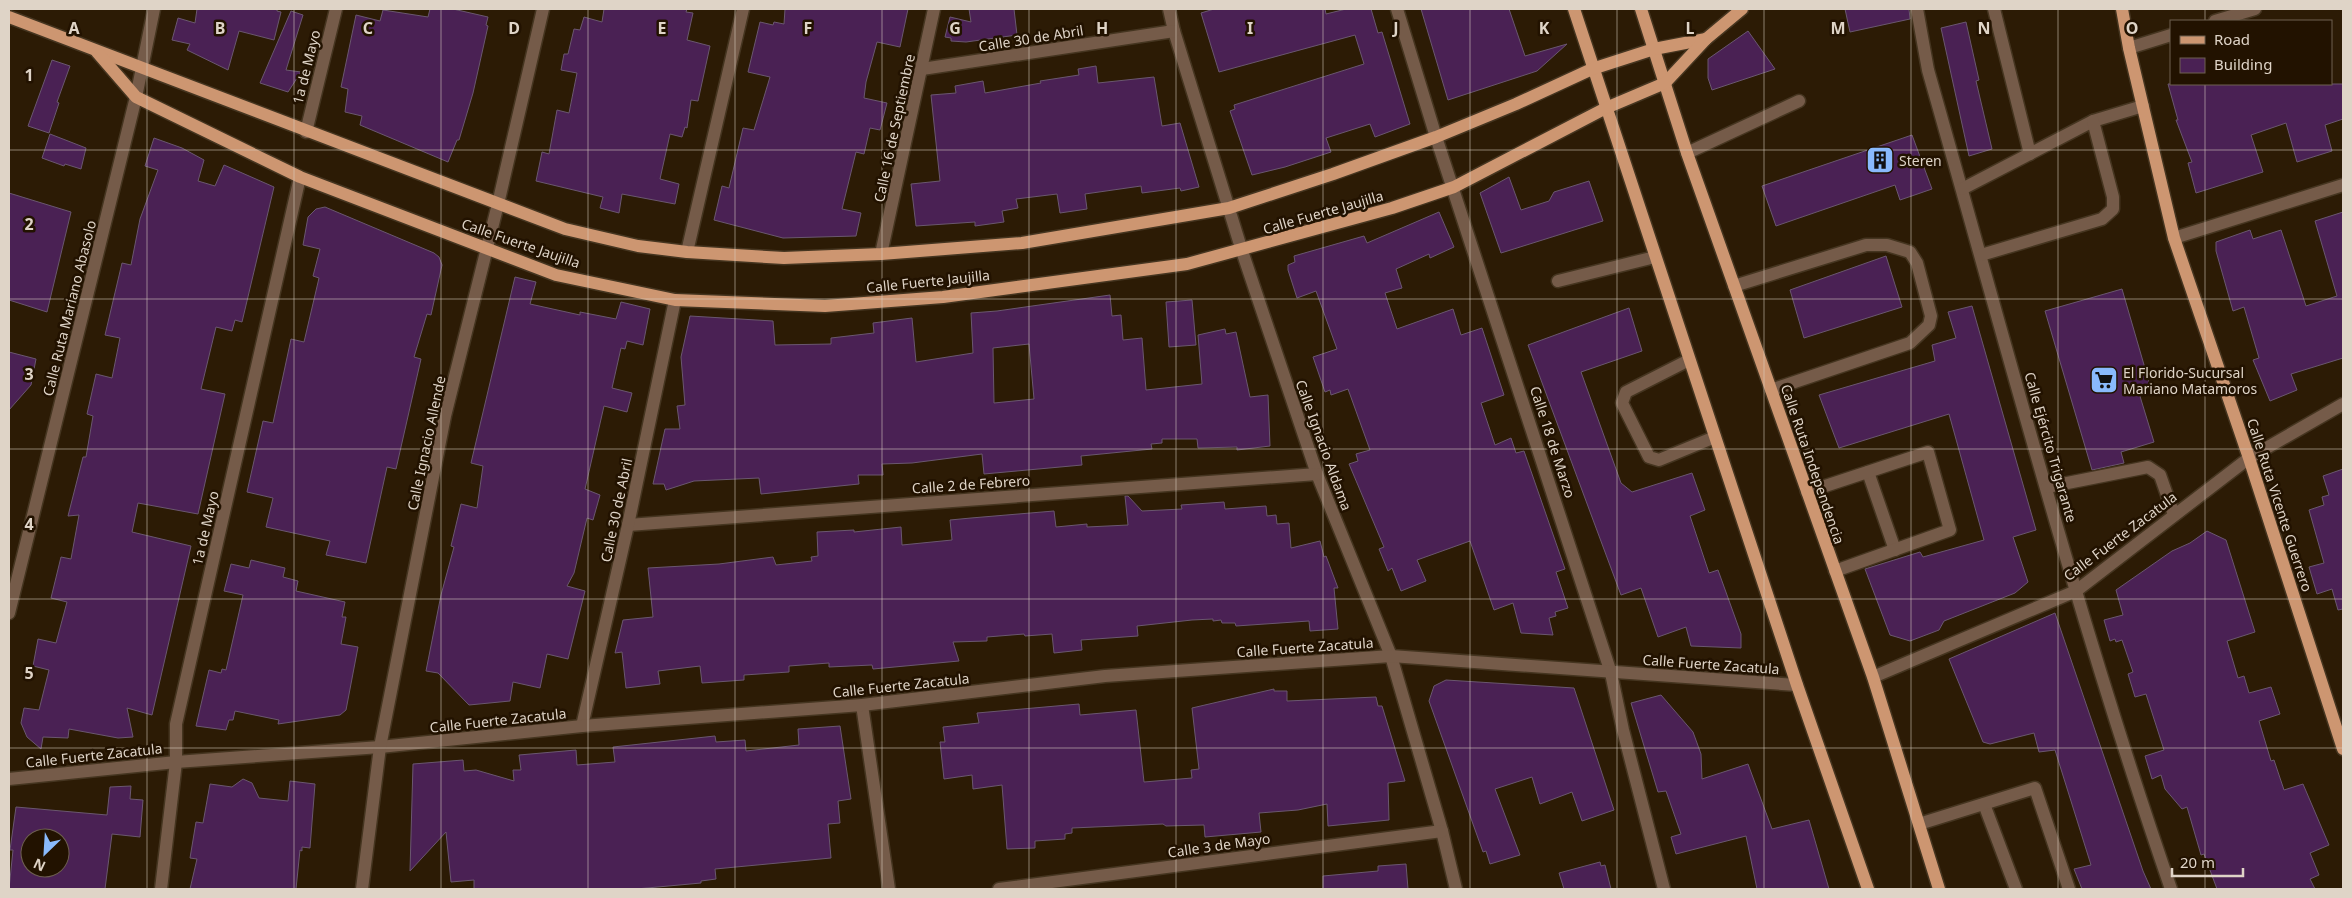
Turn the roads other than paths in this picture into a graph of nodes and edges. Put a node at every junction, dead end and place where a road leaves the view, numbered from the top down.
1 (154, 9) edge
2 (336, 9) edge
3 (543, 9) edge
4 (743, 9) edge
5 (934, 9) edge
6 (1169, 9) edge
7 (1397, 9) edge
8 (1574, 9) edge
9 (1641, 9) edge
10 (1742, 9) edge
11 (1918, 9) edge
12 (1994, 9) edge
13 (2122, 9) edge
14 (2256, 9) edge
15 (9, 18) edge
16 (2218, 20) edge
17 (1174, 31) junction
18 (2170, 35) edge
19 (1706, 39) junction
20 (2129, 48) junction
21 (1654, 50) junction
22 (97, 52) junction
23 (142, 67) junction
24 (922, 69) junction
25 (1592, 69) junction
26 (1665, 83) junction
27 (136, 97) junction
28 (1799, 100) dead end
29 (2143, 106) junction
30 (1606, 108) junction
31 (2093, 121) junction
32 (306, 132) junction
33 (1436, 137) junction
34 (1687, 153) junction
35 (2030, 154) junction
36 (300, 177) junction
37 (2343, 185) edge
38 (1454, 187) junction
39 (1962, 189) junction
40 (498, 204) junction
41 (1229, 208) junction
42 (2174, 238) junction
43 (486, 249) junction
44 (1242, 251) junction
45 (687, 252) junction
46 (882, 254) junction
47 (1981, 256) junction
48 (1655, 257) junction
49 (1558, 281) dead end
50 (1734, 286) junction
51 (675, 300) junction
52 (1689, 360) junction
53 (1771, 390) junction
54 (2343, 404) edge
55 (1715, 437) junction
56 (2249, 458) junction
57 (1868, 472) junction
58 (1316, 474) junction
59 (2046, 487) junction
60 (1807, 492) junction
61 (2174, 515) junction
62 (628, 525) junction
63 (1895, 550) junction
64 (1835, 571) junction
65 (2076, 591) junction
66 (9, 613) edge
67 (1391, 656) junction
68 (1611, 673) junction
69 (1873, 677) junction
70 (1797, 685) junction
71 (862, 705) junction
72 (582, 726) junction
73 (380, 747) junction
74 (2343, 749) edge
75 (176, 762) junction
76 (9, 779) edge
77 (1984, 804) junction
78 (1919, 824) junction
79 (1442, 831) junction
80 (161, 889) edge
81 (362, 889) edge
82 (889, 889) edge
83 (999, 889) edge
84 (1456, 889) edge
85 (1664, 889) edge
86 (1868, 889) edge
87 (1939, 889) edge
88 (2016, 889) edge
89 (2069, 889) edge
90 (2171, 889) edge

1 - 23 street, Calle Ruta Mariano Abasolo
2 - 32 street, 1a de Mayo
3 - 40 street, Calle Ignacio Allende
4 - 45 street
5 - 24 street, Calle 16 de Septiembre
6 - 17 street, Calle Ignacio Aldama
7 - 33 street, Calle 18 de Marzo
8 - 25 main road
9 - 21 main road, Calle Ruta Independencia
10 - 19 main road, Calle Fuerte Jaujilla
11 - 39 street, Calle Ejército Trigarante
12 - 35 street
13 - 20 main road, Calle Ruta Vicente Guerrero
14 - 16 street
15 - 22 main road, Calle Fuerte Jaujilla
17 - 24 street, Calle 30 de Abril
17 - 41 street, Calle Ignacio Aldama
18 - 20 street
19 - 21 main road, Calle Fuerte Jaujilla
19 - 26 main road, Calle Fuerte Jaujilla
20 - 29 main road, Calle Ruta Vicente Guerrero
21 - 25 main road, Calle Fuerte Jaujilla
21 - 26 main road, Calle Ruta Independencia
22 - 23 main road, Calle Fuerte Jaujilla
22 - 27 main road
23 - 27 street, Calle Ruta Mariano Abasolo
23 - 32 main road, Calle Fuerte Jaujilla
24 - 46 street, Calle 16 de Septiembre
25 - 30 main road
25 - 33 main road, Calle Fuerte Jaujilla
26 - 30 main road, Calle Fuerte Jaujilla
26 - 34 main road, Calle Ruta Independencia
27 - 36 main road, Calle Fuerte Jaujilla
27 - 66 street, Calle Ruta Mariano Abasolo
28 - 34 street
29 - 31 street
29 - 42 main road, Calle Ruta Vicente Guerrero
30 - 38 main road, Calle Fuerte Jaujilla
30 - 48 main road
31 - 35 street
31 - 47 street
32 - 40 main road, Calle Fuerte Jaujilla
33 - 38 street, Calle 18 de Marzo
33 - 41 main road, Calle Fuerte Jaujilla
34 - 50 main road, Calle Ruta Independencia
35 - 39 street
36 - 43 main road, Calle Fuerte Jaujilla
36 - 75 street, 1a de Mayo
37 - 42 street
38 - 44 main road, Calle Fuerte Jaujilla
38 - 68 street, Calle 18 de Marzo
39 - 47 street, Calle Ejército Trigarante
40 - 43 street, Calle Ignacio Allende
40 - 45 main road, Calle Fuerte Jaujilla
41 - 44 street, Calle Ignacio Aldama
41 - 46 main road, Calle Fuerte Jaujilla
42 - 56 main road, Calle Ruta Vicente Guerrero
43 - 51 main road, Calle Fuerte Jaujilla
43 - 73 street, Calle Ignacio Allende
44 - 51 main road, Calle Fuerte Jaujilla
44 - 58 street, Calle Ignacio Aldama
45 - 46 main road, Calle Fuerte Jaujilla
47 - 59 street, Calle Ejército Trigarante
48 - 49 street
48 - 52 main road
50 - 53 main road, Calle Ruta Independencia
50 - 53 street
51 - 62 street, Calle 30 de Abril
52 - 55 main road
52 - 55 street
53 - 60 main road, Calle Ruta Independencia
54 - 56 street, Calle Fuerte Zacatula
55 - 70 main road
56 - 61 street, Calle Fuerte Zacatula
56 - 74 main road, Calle Ruta Vicente Guerrero
57 - 60 street
57 - 63 street
57 - 63 street
58 - 62 street, Calle 2 de Febrero
58 - 67 street, Calle Ignacio Aldama
59 - 61 street
59 - 65 street, Calle Ejército Trigarante
60 - 64 main road, Calle Ruta Independencia
61 - 65 street, Calle Fuerte Zacatula
62 - 72 street, Calle 30 de Abril
63 - 64 street
64 - 69 main road, Calle Ruta Independencia
65 - 69 street, Calle Fuerte Zacatula
65 - 90 street, Calle Ejército Trigarante
67 - 68 street, Calle Fuerte Zacatula
67 - 71 street, Calle Fuerte Zacatula
67 - 79 street, Calle Ignacio Aldama
68 - 70 street, Calle Fuerte Zacatula
68 - 85 street, Calle 18 de Marzo
69 - 78 main road, Calle Ruta Independencia
70 - 86 main road
71 - 72 street, Calle Fuerte Zacatula
71 - 82 street
72 - 73 street, Calle Fuerte Zacatula
73 - 75 street, Calle Fuerte Zacatula
73 - 81 street, Calle Ignacio Allende
75 - 76 street, Calle Fuerte Zacatula
75 - 80 street, 1a de Mayo
77 - 78 street
77 - 88 street
77 - 89 street
78 - 87 main road, Calle Ruta Independencia
79 - 83 street, Calle 3 de Mayo
79 - 84 street, Calle Ignacio Aldama

